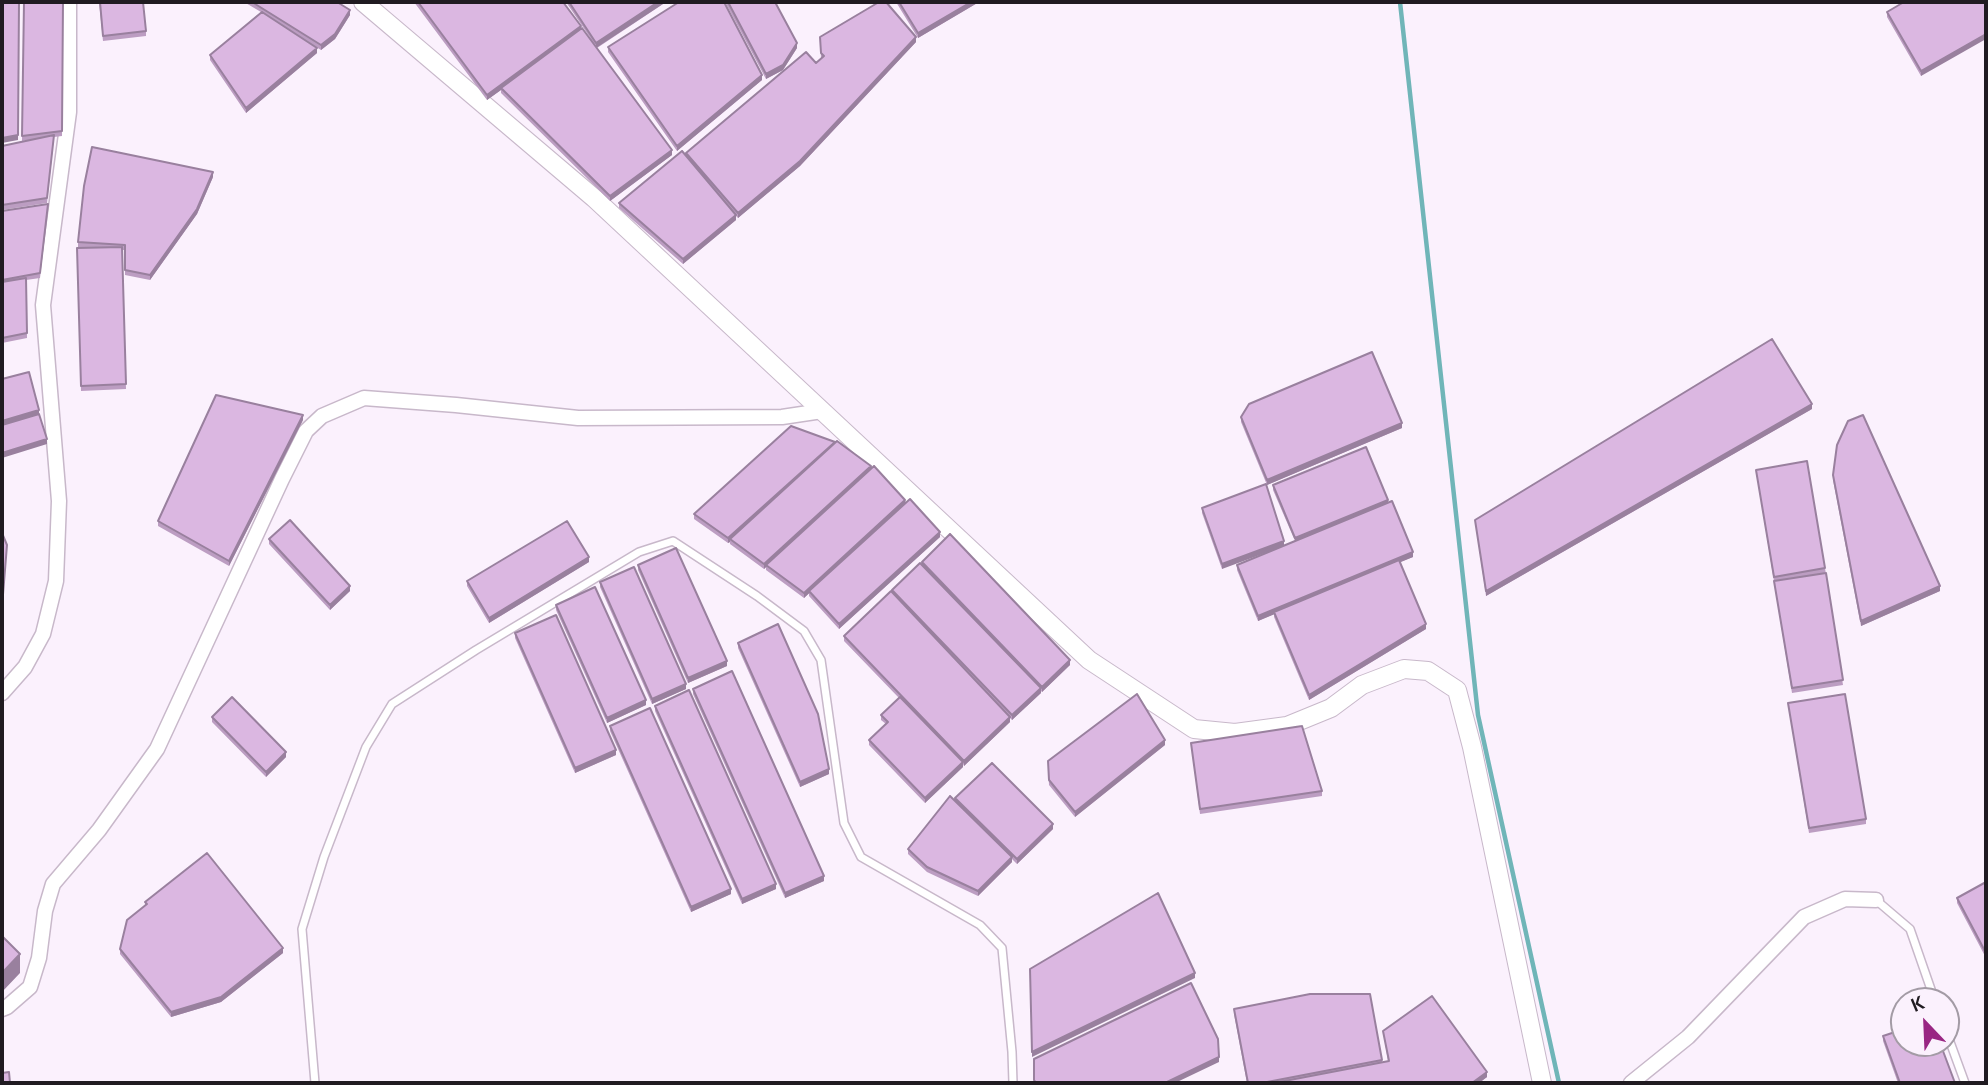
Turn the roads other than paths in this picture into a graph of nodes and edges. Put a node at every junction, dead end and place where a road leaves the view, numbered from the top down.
1 (69, 2) edge
2 (363, 2) edge
3 (822, 411) junction
4 (2, 693) edge
5 (1876, 900) joint
6 (1930, 987) edge
7 (2, 1009) edge
8 (1956, 1057) edge
9 (315, 1083) edge
10 (1013, 1083) edge
11 (1542, 1083) edge
12 (1632, 1083) edge
13 (1965, 1083) edge

1 - 4 street
2 - 3 street
3 - 7 street
3 - 11 street
5 - 6 lane
5 - 12 street
8 - 13 lane
9 - 10 lane

